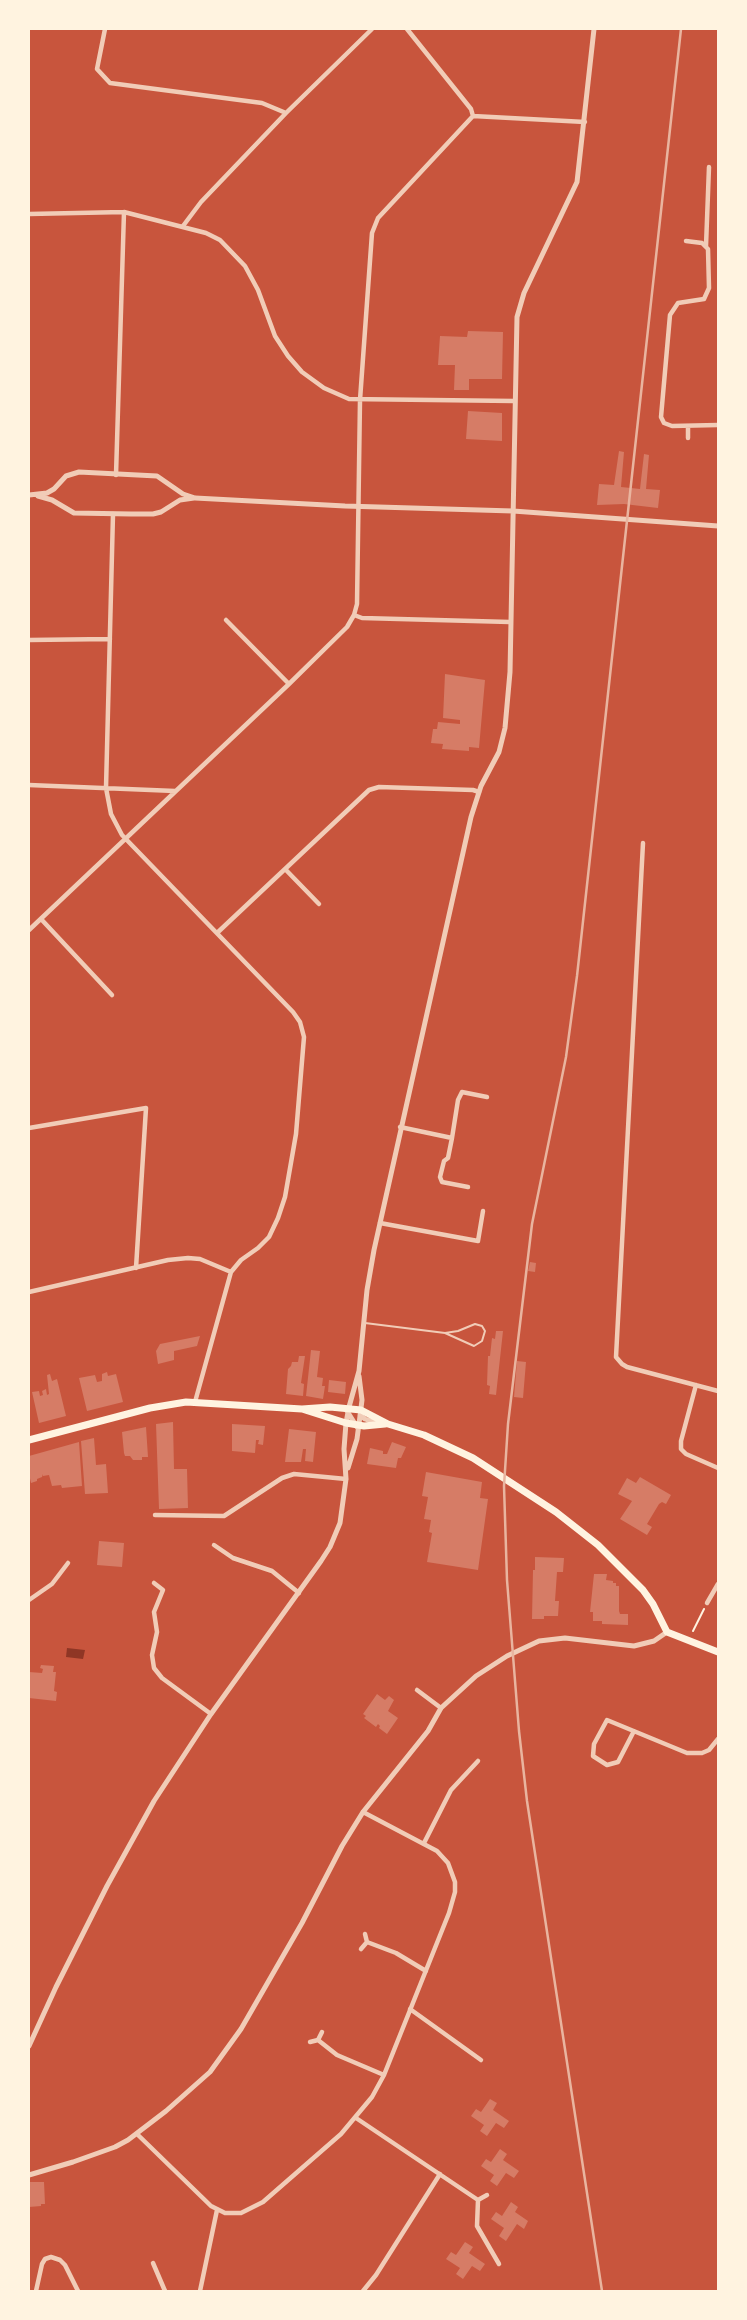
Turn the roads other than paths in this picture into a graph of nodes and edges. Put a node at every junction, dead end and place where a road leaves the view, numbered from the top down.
1 (105, 29) edge
2 (372, 29) edge
3 (407, 29) edge
4 (594, 29) edge
5 (286, 113) junction
6 (473, 116) junction
7 (585, 122) junction
8 (709, 167) dead end
9 (124, 212) junction
10 (29, 214) edge
11 (182, 226) junction
12 (686, 241) dead end
13 (706, 246) junction
14 (360, 400) junction
15 (514, 402) junction
16 (718, 425) edge
17 (688, 426) junction
18 (688, 438) dead end
19 (116, 474) junction
20 (29, 495) edge
21 (35, 495) junction
22 (195, 498) junction
23 (358, 507) junction
24 (513, 511) junction
25 (113, 514) junction
26 (718, 526) edge
27 (354, 615) junction
28 (226, 620) dead end
29 (510, 622) junction
30 (110, 639) junction
31 (29, 640) edge
32 (289, 684) junction
33 (29, 785) edge
34 (106, 788) junction
35 (176, 791) junction
36 (479, 792) junction
37 (126, 838) junction
38 (643, 843) dead end
39 (285, 869) junction
40 (319, 904) dead end
41 (41, 919) junction
42 (29, 930) edge
43 (217, 934) junction
44 (112, 995) dead end
45 (487, 1096) dead end
46 (400, 1127) junction
47 (29, 1128) edge
48 (452, 1138) junction
49 (468, 1187) dead end
50 (483, 1211) dead end
51 (380, 1223) junction
52 (136, 1268) junction
53 (231, 1272) junction
54 (29, 1292) edge
55 (363, 1323) junction
56 (445, 1333) junction
57 (359, 1371) junction
58 (696, 1385) junction
59 (718, 1391) edge
60 (195, 1402) junction
61 (302, 1409) junction
62 (355, 1411) junction
63 (346, 1423) junction
64 (385, 1424) junction
65 (358, 1426) junction
66 (29, 1440) edge
67 (718, 1468) edge
68 (346, 1479) junction
69 (155, 1515) dead end
70 (214, 1546) dead end
71 (68, 1563) dead end
72 (154, 1583) dead end
73 (718, 1584) edge
74 (298, 1593) junction
75 (29, 1600) edge
76 (707, 1603) road end
77 (667, 1632) junction
78 (718, 1652) edge
79 (417, 1690) dead end
80 (441, 1708) junction
81 (212, 1714) junction
82 (634, 1732) junction
83 (718, 1739) edge
84 (478, 1761) dead end
85 (363, 1812) junction
86 (424, 1843) junction
87 (365, 1934) dead end
88 (367, 1942) junction
89 (361, 1949) dead end
90 (426, 1971) junction
91 (410, 2010) junction
92 (322, 2032) dead end
93 (318, 2040) junction
94 (310, 2042) dead end
95 (29, 2046) edge
96 (481, 2060) dead end
97 (384, 2075) junction
98 (356, 2118) junction
99 (136, 2134) junction
100 (440, 2174) junction
101 (29, 2175) edge
102 (487, 2195) dead end
103 (478, 2200) junction
104 (217, 2210) junction
105 (153, 2263) dead end
106 (499, 2264) dead end
107 (36, 2291) edge
108 (78, 2291) edge
109 (165, 2291) edge
110 (200, 2291) edge
111 (363, 2291) edge

1 - 5 street
2 - 5 street
3 - 6 street
4 - 7 street
5 - 11 street
6 - 7 street
6 - 14 street
7 - 15 street
8 - 13 street
9 - 10 street
9 - 11 street
9 - 19 street
11 - 14 street
12 - 13 street
13 - 17 street
14 - 15 street
14 - 23 street
15 - 24 street
16 - 17 street
17 - 18 street
19 - 21 street
19 - 22 street
20 - 21 street
21 - 25 street
22 - 23 street
22 - 25 street
23 - 24 street
23 - 27 street
24 - 26 street
24 - 29 street
25 - 30 street
27 - 29 street
27 - 32 street
28 - 32 street
29 - 36 street
30 - 31 street
30 - 34 street
32 - 35 street
33 - 34 street
34 - 35 street
34 - 37 street
35 - 37 street
36 - 39 street
36 - 46 street
37 - 41 street
37 - 43 street
38 - 58 street
39 - 40 street
39 - 43 street
41 - 42 street
41 - 44 street
43 - 53 street
45 - 48 street
46 - 48 street
46 - 51 street
47 - 52 street
48 - 49 street
50 - 51 street
51 - 55 street
52 - 53 street
52 - 54 street
53 - 60 street
55 - 56 lane
55 - 57 street
56 - 56 lane
57 - 62 street
57 - 62 street
58 - 59 street
58 - 67 street
60 - 61 main road
60 - 66 main road
61 - 62 main road
61 - 63 main road
62 - 63 street
62 - 64 main road
62 - 65 street
62 - 65 street
63 - 65 main road
63 - 68 street
64 - 65 main road
64 - 77 main road
65 - 68 street
68 - 69 street
68 - 74 street
70 - 74 street
71 - 75 street
72 - 81 street
73 - 76 street
74 - 81 street
77 - 78 main road
77 - 80 street
79 - 80 street
80 - 85 street
81 - 95 street
82 - 82 street
82 - 83 street
84 - 86 street
85 - 86 street
85 - 99 street
86 - 90 street
87 - 88 street
88 - 89 street
88 - 90 street
90 - 91 street
91 - 96 street
91 - 97 street
92 - 93 street
93 - 94 street
93 - 97 street
97 - 98 street
98 - 100 street
98 - 104 street
99 - 101 street
99 - 104 street
100 - 103 street
100 - 111 street
102 - 103 street
103 - 106 street
104 - 110 street
105 - 109 street
107 - 108 street

